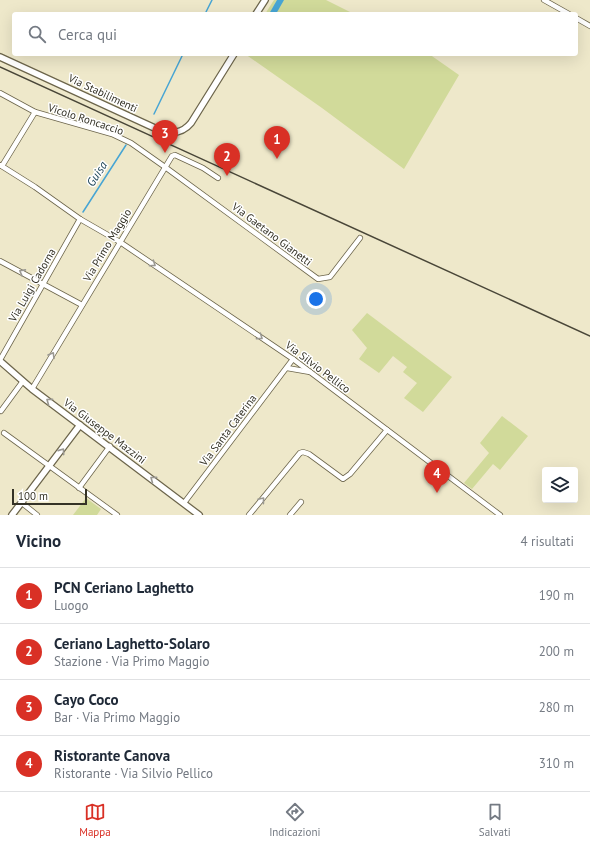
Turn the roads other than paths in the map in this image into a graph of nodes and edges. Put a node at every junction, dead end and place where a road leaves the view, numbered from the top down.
1 (265, 0) edge
2 (544, 0) edge
3 (257, 12) edge
4 (565, 12) edge
5 (578, 19) edge
6 (590, 26) edge
7 (233, 56) edge
8 (0, 57) edge
9 (0, 93) edge
10 (35, 112) junction
11 (1, 165) edge
12 (165, 167) junction
13 (218, 178) dead end
14 (80, 219) junction
15 (360, 238) dead end
16 (120, 242) junction
17 (0, 261) edge
18 (44, 284) junction
19 (82, 305) junction
20 (293, 359) junction
21 (0, 361) edge
22 (287, 368) junction
23 (310, 372) junction
24 (23, 381) junction
25 (32, 389) junction
26 (1, 411) dead end
27 (80, 424) junction
28 (387, 430) junction
29 (4, 433) dead end
30 (110, 446) junction
31 (51, 466) junction
32 (79, 488) junction
33 (301, 502) dead end
34 (22, 503) junction
35 (184, 503) junction
36 (12, 515) edge
37 (37, 515) edge
38 (116, 515) edge
39 (200, 515) edge
40 (249, 515) edge
41 (290, 515) edge
42 (500, 515) edge

1 - 3 street
2 - 4 street
5 - 6 street
7 - 8 street, Via Stabilimenti
9 - 10 street, Vicolo Roncaccio
10 - 11 street
10 - 12 street, Vicolo Roncaccio
11 - 14 street, Via Silvio Pellico
12 - 13 street, Via Primo Maggio
12 - 15 street, Via Gaetano Gianetti
12 - 16 street, Via Primo Maggio
14 - 16 street, Via Silvio Pellico
14 - 18 street, Via Luigi Cadorna
16 - 19 street, Via Primo Maggio
16 -> 20 street, Via Silvio Pellico
18 -> 17 street
18 - 19 street
18 - 21 street, Via Luigi Cadorna
25 -> 19 street, Via Primo Maggio
20 - 22 street, Via Santa Caterina
20 - 23 street, Via Silvio Pellico
21 - 24 street, Via Giuseppe Mazzini
22 - 23 street
22 - 35 street, Via Santa Caterina
23 - 28 street, Via Silvio Pellico
24 - 25 street, Via Giuseppe Mazzini
24 - 26 street
27 -> 25 street, Via Giuseppe Mazzini
27 - 30 street, Via Giuseppe Mazzini
31 -> 27 street
40 -> 28 street
28 - 42 street, Via Silvio Pellico
29 - 31 street
30 - 32 street
35 -> 30 street, Via Giuseppe Mazzini
31 - 32 street
31 - 34 street
32 - 38 street
33 - 41 street
34 - 36 street
34 - 37 street
35 - 39 street, Via Giuseppe Mazzini

